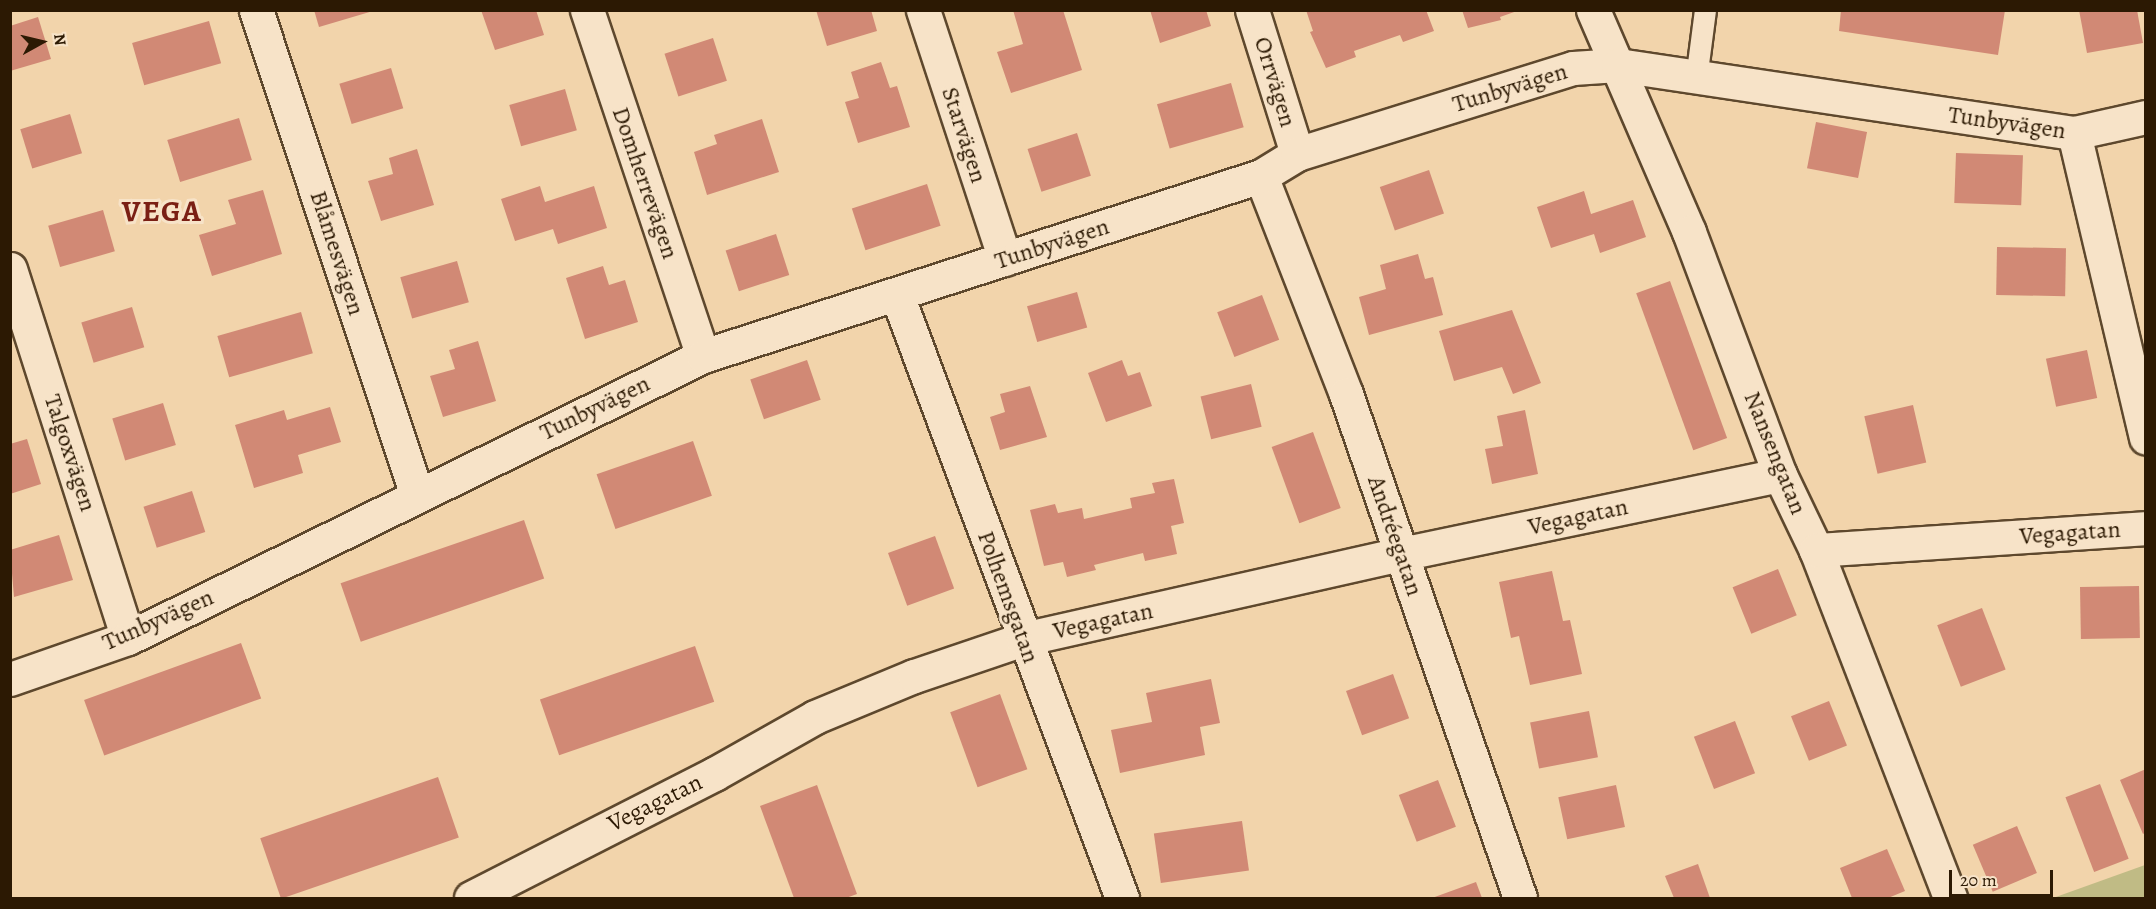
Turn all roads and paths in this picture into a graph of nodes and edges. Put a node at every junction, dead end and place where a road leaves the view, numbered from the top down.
1 (256, 10) edge
2 (587, 10) edge
3 (924, 10) edge
4 (1252, 10) edge
5 (1593, 10) edge
6 (1705, 10) edge
7 (1618, 65) junction
8 (1696, 79) junction
9 (2145, 117) edge
10 (2074, 133) junction
11 (1297, 154) junction
12 (1262, 176) junction
13 (1005, 260) junction
14 (10, 269) edge
15 (897, 295) junction
16 (703, 356) junction
17 (2145, 438) edge
18 (1780, 475) junction
19 (417, 495) junction
20 (2145, 528) edge
21 (1816, 550) junction
22 (1401, 554) junction
23 (128, 638) junction
24 (1023, 639) junction
25 (10, 679) edge
26 (471, 898) edge
27 (1122, 898) edge
28 (1520, 898) edge
29 (1950, 898) edge

1 - 19 street, Blåmesvägen
2 - 16 street, Domherrevägen
3 - 13 street, Starvägen
4 - 11 street, Orrvägen
5 - 7 street, Nansengatan
6 - 8 lane
7 - 8 street, Tunbyvägen
7 - 11 street, Tunbyvägen
7 - 18 street, Nansengatan
8 - 10 street, Tunbyvägen
9 - 10 street, Tunbyvägen
10 - 17 street
11 - 12 street, Tunbyvägen
12 - 13 street, Tunbyvägen
12 - 22 street, Andréegatan
13 - 15 street, Tunbyvägen
14 - 23 street, Talgoxvägen
15 - 16 street, Tunbyvägen
15 - 24 street, Polhemsgatan
16 - 19 street, Tunbyvägen
18 - 21 street, Nansengatan
18 - 22 street, Vegagatan
19 - 23 street, Tunbyvägen
20 - 21 street, Vegagatan
21 - 29 street, Nansengatan
22 - 24 street, Vegagatan
22 - 28 street, Andréegatan
23 - 25 street, Tunbyvägen
24 - 26 street, Vegagatan
24 - 27 street, Polhemsgatan

